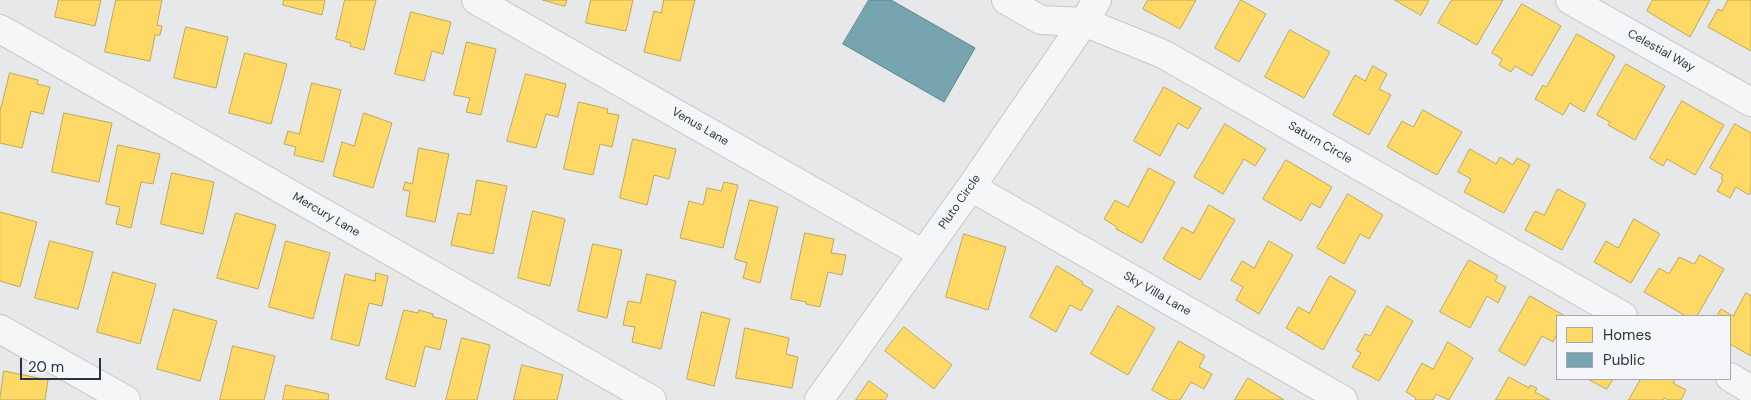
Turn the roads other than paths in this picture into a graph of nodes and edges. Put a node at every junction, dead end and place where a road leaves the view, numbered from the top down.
1 (476, 0) edge
2 (1006, 0) edge
3 (1570, 0) edge
4 (1090, 11) edge
5 (0, 28) edge
6 (1751, 102) edge
7 (971, 187) junction
8 (923, 254) junction
9 (1621, 315) edge
10 (0, 329) edge
11 (1731, 378) edge
12 (1751, 390) edge
13 (126, 400) edge
14 (652, 400) edge
15 (819, 400) edge
16 (1343, 400) edge

1 - 8 street, Venus Lane
2 - 4 street, Saturn Circle
3 - 6 street, Celestial Way
4 - 7 street, Pluto Circle
4 - 9 street, Saturn Circle
5 - 14 street, Mercury Lane
7 - 8 street, Pluto Circle
7 - 16 street, Sky Villa Lane
8 - 15 street, Pluto Circle
10 - 13 street
11 - 12 street

